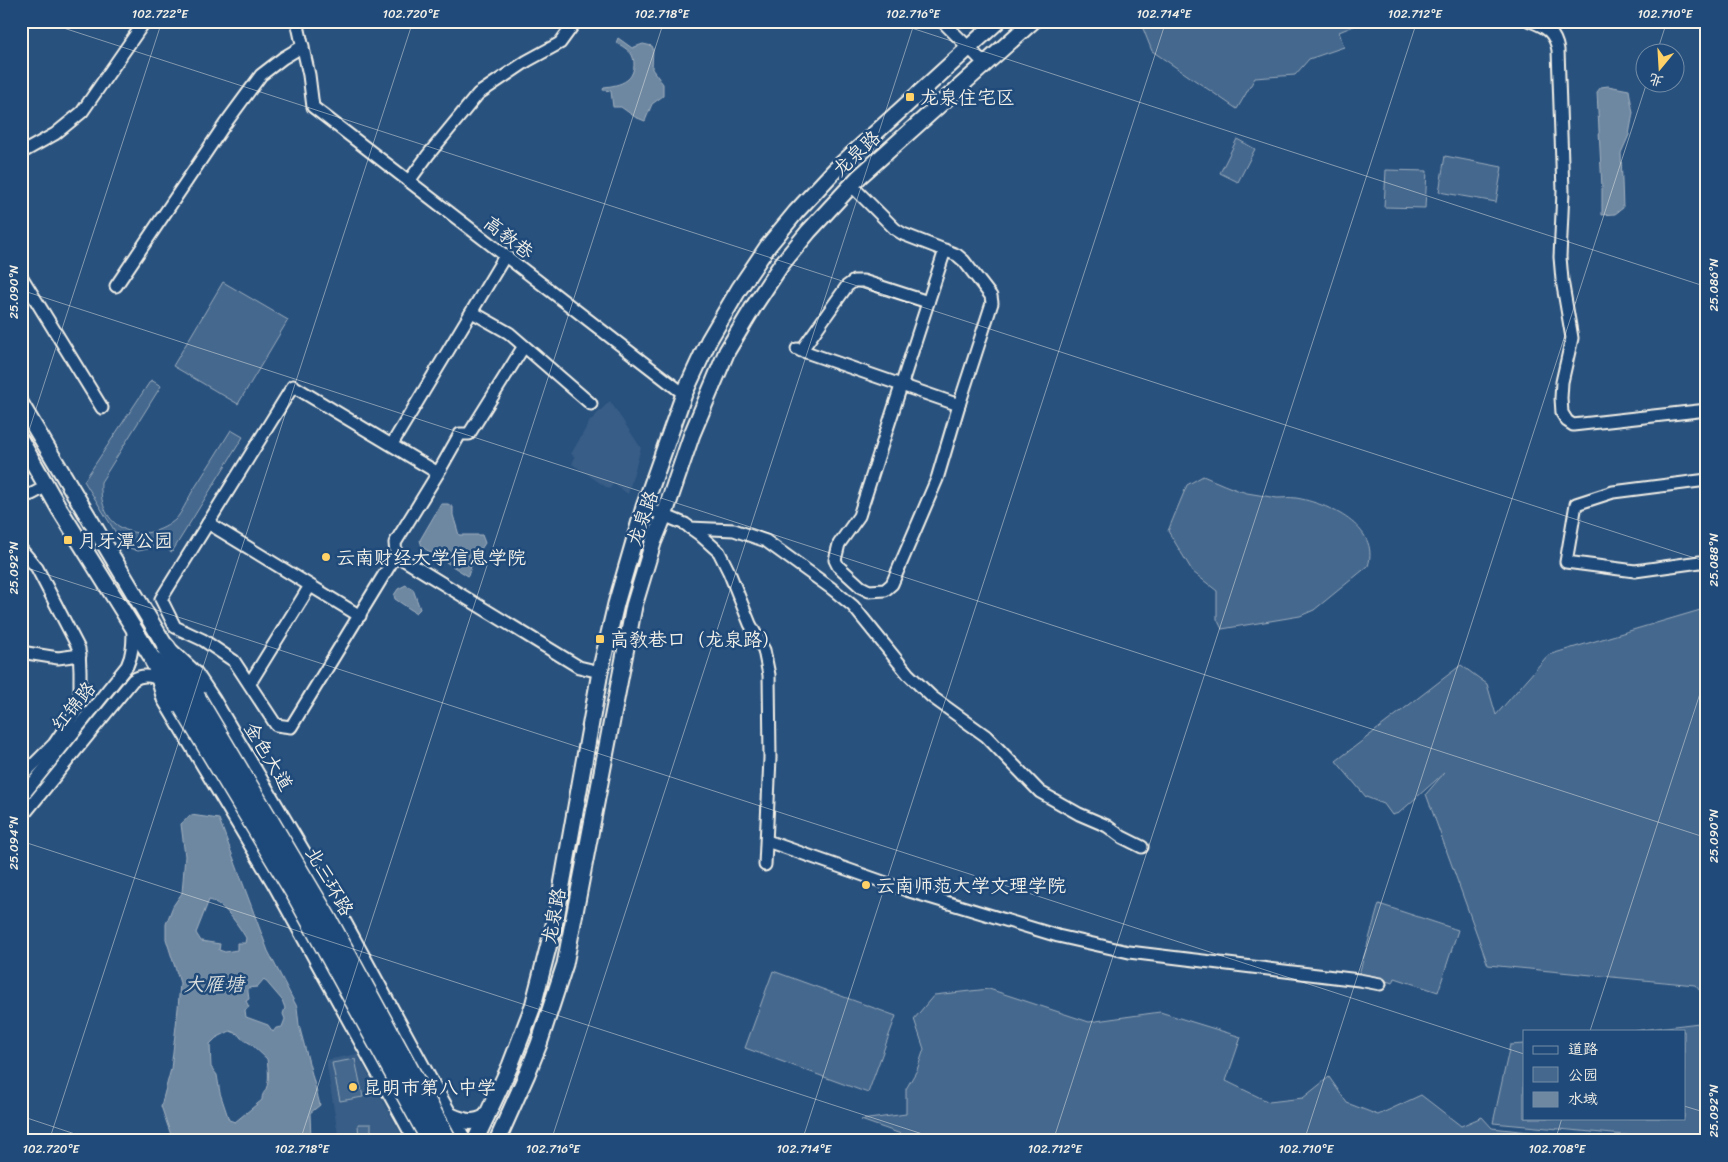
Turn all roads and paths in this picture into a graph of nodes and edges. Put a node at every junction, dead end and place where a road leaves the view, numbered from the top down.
1 (145, 21) edge
2 (297, 21) edge
3 (576, 21) edge
4 (942, 21) edge
5 (998, 21) edge
6 (1033, 21) edge
7 (1530, 21) edge
8 (303, 46) junction
9 (969, 47) junction
10 (985, 64) junction
11 (21, 153) edge
12 (409, 181) junction
13 (851, 185) junction
14 (945, 250) junction
15 (505, 256) junction
16 (21, 276) edge
17 (116, 286) dead end
18 (928, 302) junction
19 (472, 312) junction
20 (524, 346) junction
21 (901, 385) junction
22 (684, 394) junction
23 (21, 404) edge
24 (591, 404) dead end
25 (959, 405) junction
26 (102, 408) dead end
27 (1707, 410) edge
28 (39, 432) junction
29 (22, 442) edge
30 (392, 444) junction
31 (438, 472) junction
32 (1707, 480) edge
33 (47, 486) junction
34 (21, 496) edge
35 (644, 507) junction
36 (664, 516) junction
37 (208, 523) junction
38 (690, 528) junction
39 (21, 549) edge
40 (396, 554) junction
41 (1707, 561) edge
42 (310, 586) junction
43 (360, 616) junction
44 (133, 628) junction
45 (166, 648) junction
46 (21, 652) edge
47 (80, 655) junction
48 (600, 672) junction
49 (161, 676) junction
50 (250, 683) junction
51 (189, 702) junction
52 (21, 777) edge
53 (21, 798) edge
54 (21, 818) edge
55 (767, 841) junction
56 (1142, 847) dead end
57 (765, 865) dead end
58 (1380, 984) dead end
59 (429, 1080) junction
60 (394, 1100) junction
61 (451, 1116) junction
62 (486, 1117) junction
63 (499, 1140) edge
64 (416, 1141) edge
65 (431, 1141) edge
66 (448, 1141) edge
67 (464, 1141) edge
68 (476, 1141) edge

1 - 11 street
2 - 8 street
3 - 12 street
4 - 9 street
5 - 9 main road, 龙泉路
6 - 10 main road, 龙泉路
7 - 27 street
8 - 12 street, 高教巷
8 - 17 street
9 - 10 street
9 - 22 main road, 龙泉路
10 - 13 main road, 龙泉路
12 - 15 street, 高教巷
13 - 14 street
13 - 36 main road, 龙泉路
14 - 18 street
14 - 25 street
15 - 19 street
15 - 22 street, 高教巷
16 - 26 street
18 - 21 street
18 - 21 street
19 - 20 street
19 - 30 street
20 - 24 street
20 - 31 street
21 - 25 street
21 - 25 street
22 - 35 main road, 龙泉路
23 - 28 main road, 金色大道
28 - 29 street
28 - 45 main road, 金色大道
29 - 33 main road
30 - 31 street
30 - 37 street
31 - 40 street
32 - 41 street
33 - 34 street
33 - 44 main road
35 - 36 street
35 - 48 main road, 龙泉路
36 - 38 street
36 - 63 main road, 龙泉路
37 - 42 street
37 - 50 street
38 - 55 street
38 - 56 street
39 - 47 street
40 - 43 street
40 - 48 street
42 - 43 street
42 - 50 street
43 - 50 street
44 - 49 main road
44 - 53 street, 红锦路
45 - 51 highway, 北三环路
45 - 59 main road, 金色大道
46 - 47 street
47 - 52 street
48 - 62 main road, 龙泉路
49 - 51 highway, 北三环路
49 - 54 street, 红锦路
49 - 60 main road
51 - 65 highway, 北三环路, bridge
51 - 66 highway, 北三环路, bridge
55 - 57 street
55 - 58 street
59 - 60 main road
59 - 61 main road, 金色大道
60 - 64 main road
61 - 62 main road
61 - 67 main road, 金色大道
62 - 68 main road, 龙泉路

